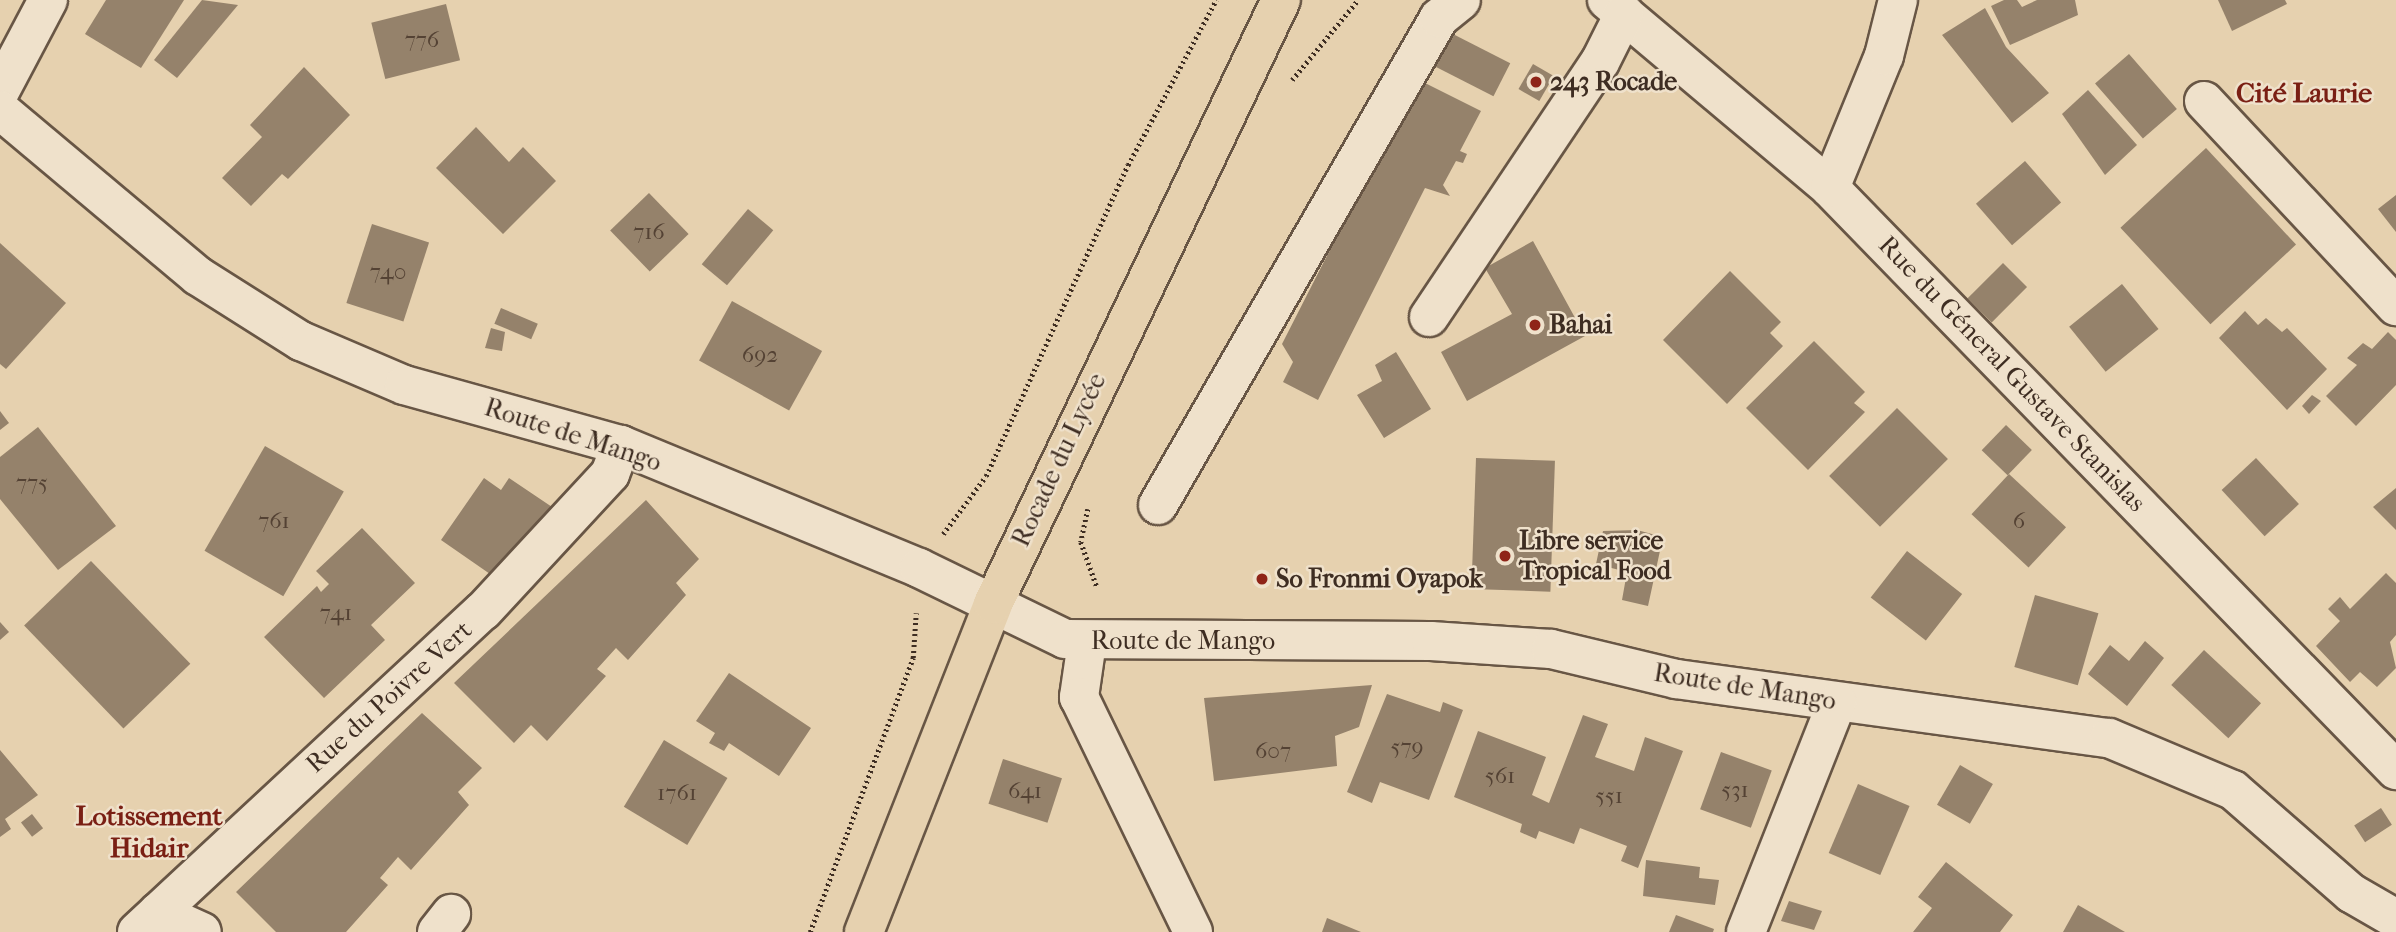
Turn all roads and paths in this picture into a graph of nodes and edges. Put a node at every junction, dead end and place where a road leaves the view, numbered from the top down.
1 (48, 0) edge
2 (1216, 0) edge
3 (1280, 0) edge
4 (1461, 0) edge
5 (1898, 0) edge
6 (1616, 7) edge
7 (0, 92) edge
8 (2204, 101) dead end
9 (0, 110) edge
10 (1830, 188) junction
11 (2396, 306) edge
12 (1429, 317) dead end
13 (621, 445) junction
14 (1158, 505) dead end
15 (919, 568) junction
16 (993, 604) junction
17 (1087, 642) junction
18 (1837, 702) junction
19 (2396, 770) edge
20 (147, 922) edge
21 (2393, 923) edge
22 (202, 932) edge
23 (810, 932) edge
24 (864, 932) edge
25 (1193, 932) edge
26 (1746, 932) edge

1 - 7 street
2 - 15 path
3 - 16 main road, Rocade du Lycée
4 - 14 street
5 - 10 street
6 - 10 street, Rue du Géneral Gustave Stanislas
6 - 12 street
8 - 11 street
9 - 13 street, Route de Mango
10 - 19 street, Rue du Géneral Gustave Stanislas
13 - 15 street, Route de Mango
13 - 20 street, Rue du Poivre Vert
15 - 16 street, Route de Mango
15 - 23 path
16 - 17 street, Route de Mango
16 - 24 main road, Rocade du Lycée
17 - 18 street, Route de Mango
17 - 25 street
18 - 21 street, Route de Mango
18 - 26 street
20 - 22 street

